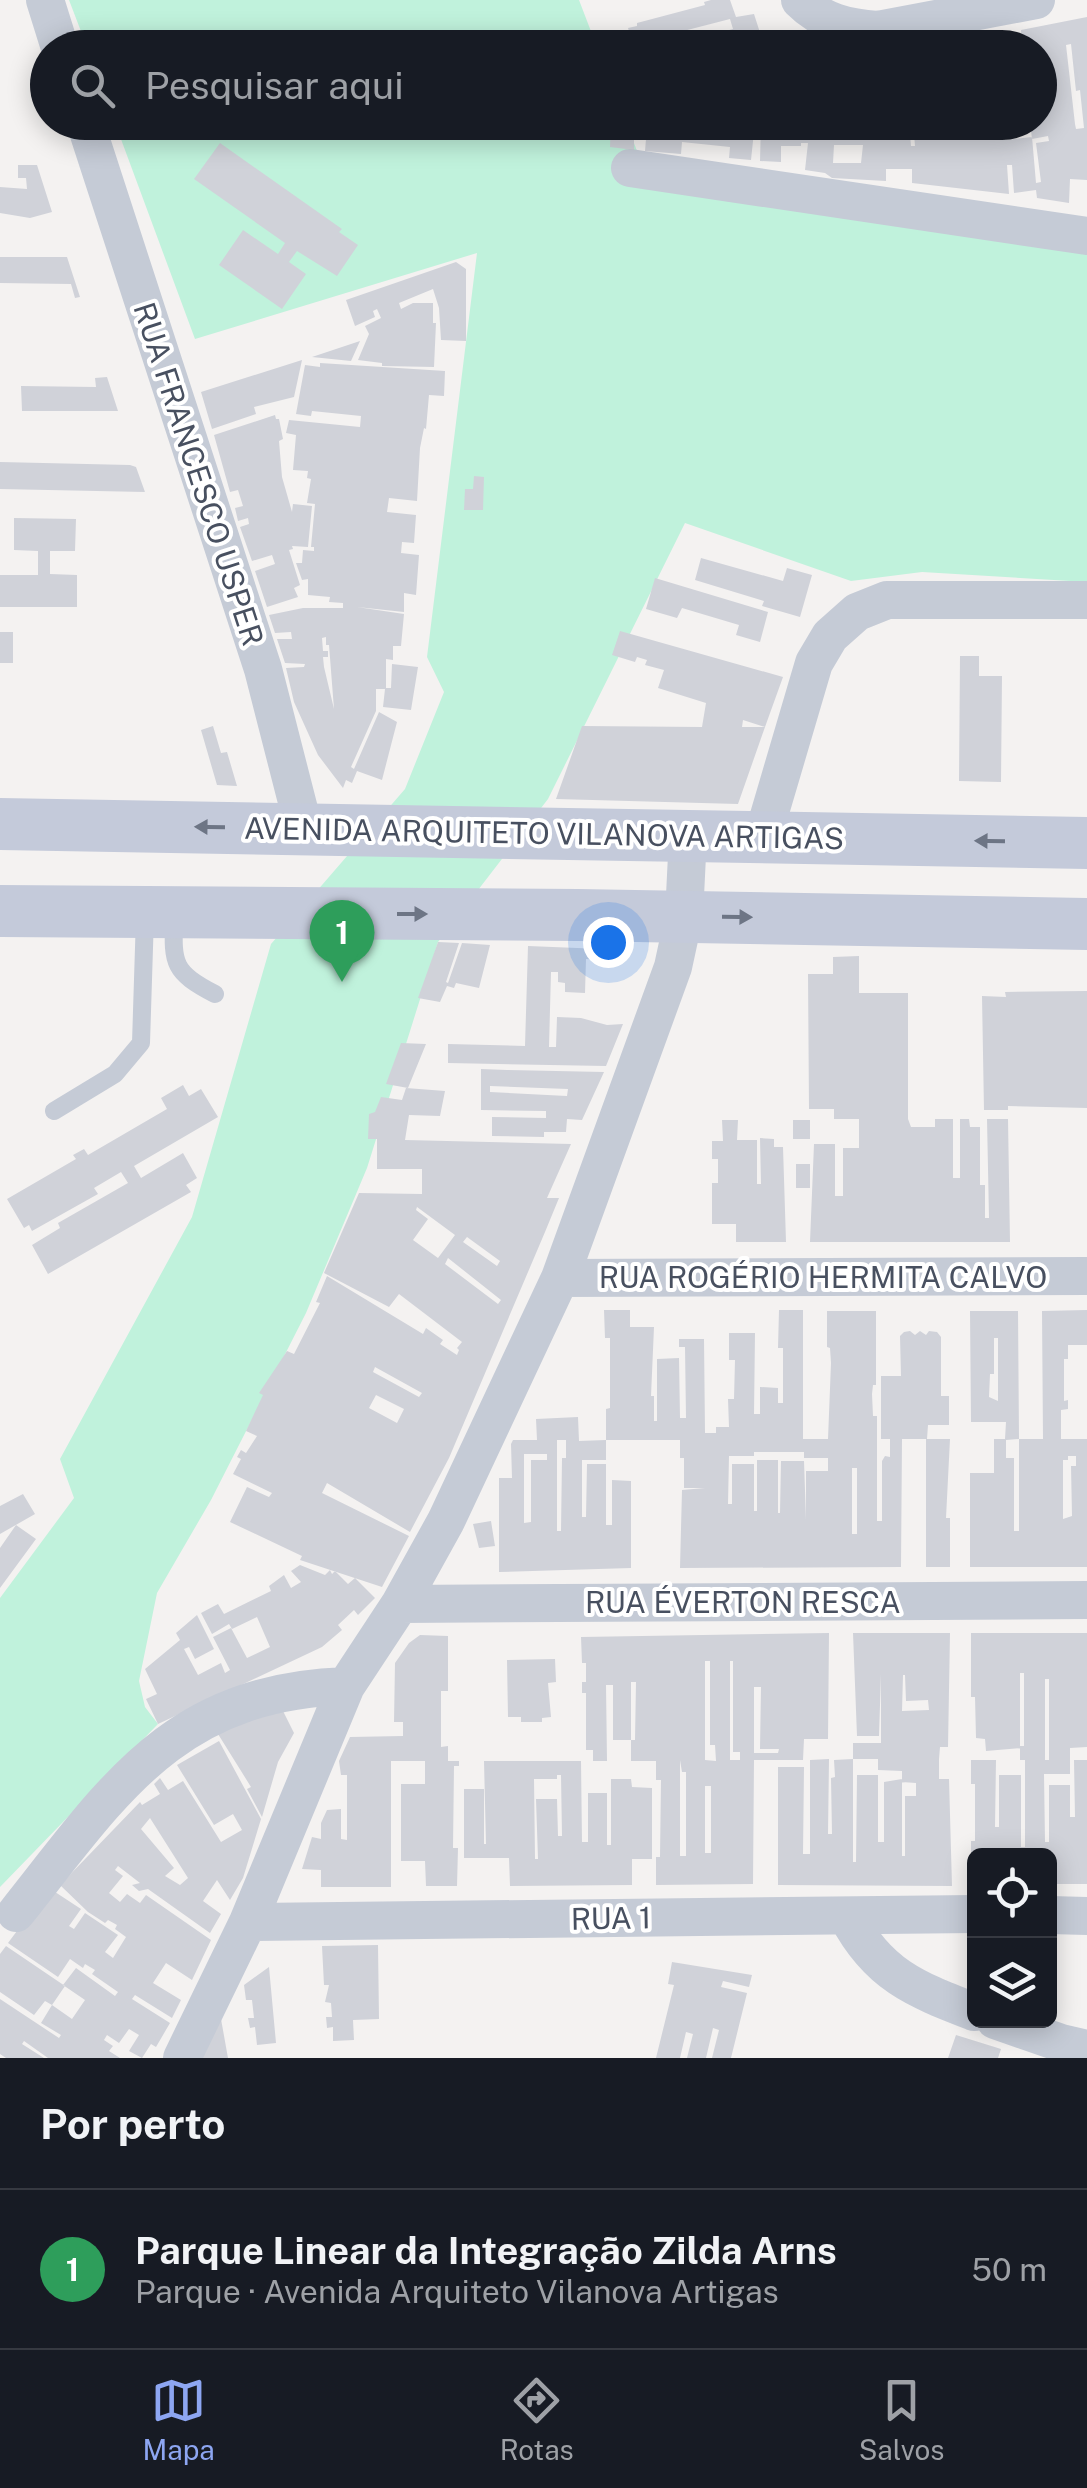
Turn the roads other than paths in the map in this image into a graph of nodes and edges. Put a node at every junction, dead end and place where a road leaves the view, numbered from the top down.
1 (45, 0) edge
2 (800, 0) edge
3 (1036, 0) edge
4 (54, 30) edge
5 (91, 140) edge
6 (630, 168) dead end
7 (1087, 236) edge
8 (1087, 600) edge
9 (0, 824) edge
10 (304, 829) junction
11 (688, 834) junction
12 (764, 836) junction
13 (1087, 843) edge
14 (0, 911) edge
15 (160, 911) junction
16 (684, 916) junction
17 (1087, 924) edge
18 (215, 994) dead end
19 (54, 1111) dead end
20 (1087, 1276) edge
21 (560, 1278) junction
22 (1087, 1600) edge
23 (400, 1604) junction
24 (346, 1686) junction
25 (16, 1913) dead end
26 (967, 1914) edge
27 (1057, 1915) edge
28 (847, 1916) junction
29 (1087, 1916) edge
30 (248, 1922) junction
31 (967, 2009) edge
32 (1018, 2028) edge
33 (1087, 2049) edge
34 (182, 2058) edge

1 - 4 street
2 - 3 street
5 - 10 street, RUA FRANCESCO USPER
6 - 7 street
8 - 12 street
10 -> 9 main road, AVENIDA ARQUITETO VILANOVA ARTIGAS
10 - 11 main road, AVENIDA ARQUITETO VILANOVA ARTIGAS
11 - 12 main road, AVENIDA ARQUITETO VILANOVA ARTIGAS
11 - 16 street
13 -> 12 main road, AVENIDA ARQUITETO VILANOVA ARTIGAS
14 - 15 main road
15 -> 16 main road
15 - 18 lane
15 - 19 lane
16 -> 17 main road
16 - 21 street
20 - 21 street, RUA ROGÉRIO HERMITA CALVO
21 - 23 street
22 - 23 street, RUA ÉVERTON RESCA
23 - 24 street
24 - 25 street
24 - 30 street
26 - 28 street, RUA 1
27 - 29 street
28 - 30 street, RUA 1
28 - 31 street
30 - 34 street
32 - 33 street

